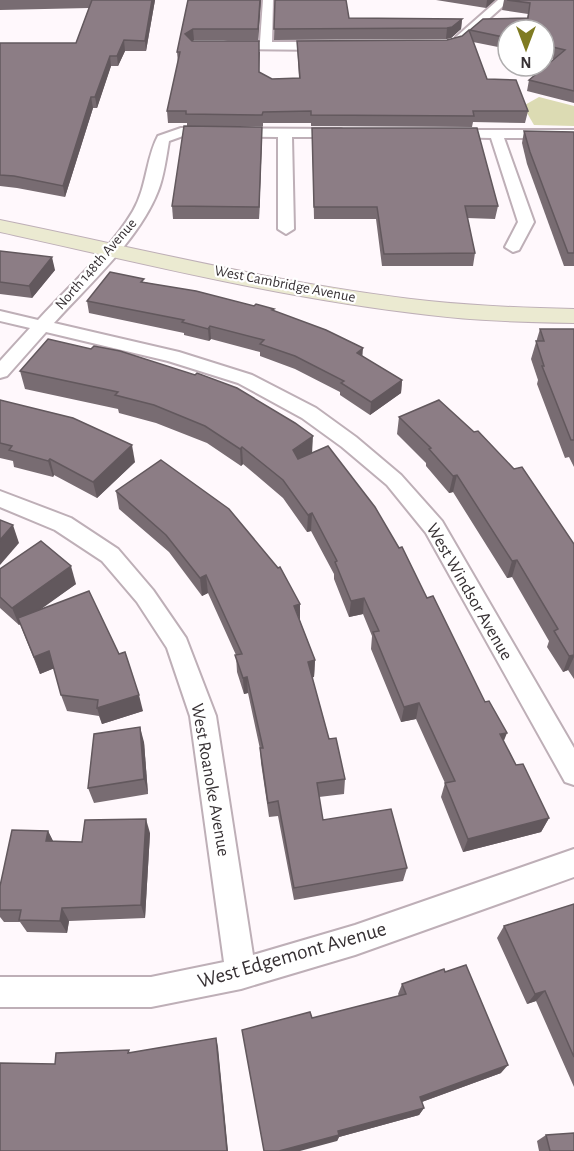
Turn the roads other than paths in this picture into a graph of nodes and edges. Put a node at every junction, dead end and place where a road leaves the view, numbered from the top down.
1 (268, 0) edge
2 (505, 0) edge
3 (446, 45) edge
4 (212, 46) edge
5 (266, 46) junction
6 (340, 46) edge
7 (285, 133) junction
8 (358, 133) edge
9 (434, 134) edge
10 (496, 134) junction
11 (574, 134) edge
12 (0, 211) edge
13 (0, 226) edge
14 (286, 229) dead end
15 (117, 242) junction
16 (513, 246) dead end
17 (574, 298) edge
18 (0, 316) edge
19 (574, 316) edge
20 (42, 325) junction
21 (0, 372) edge
22 (0, 499) edge
23 (574, 773) edge
24 (574, 863) edge
25 (241, 974) junction
26 (0, 992) edge

1 - 5 street
2 - 3 street
4 - 5 street
5 - 6 street
7 - 8 street
7 - 14 street
7 - 15 street, North 148th Avenue
9 - 10 street
10 - 11 street
10 - 16 street
12 - 15 street, West Cambridge Avenue
13 - 15 street, West Cambridge Avenue
15 - 17 street, West Cambridge Avenue
15 - 19 street, West Cambridge Avenue
15 - 20 street, North 148th Avenue
18 - 20 street, West Windsor Avenue
20 - 21 street, North 148th Avenue
20 - 23 street, West Windsor Avenue
22 - 25 street, West Roanoke Avenue
24 - 25 street, West Edgemont Avenue
25 - 26 street, West Edgemont Avenue

